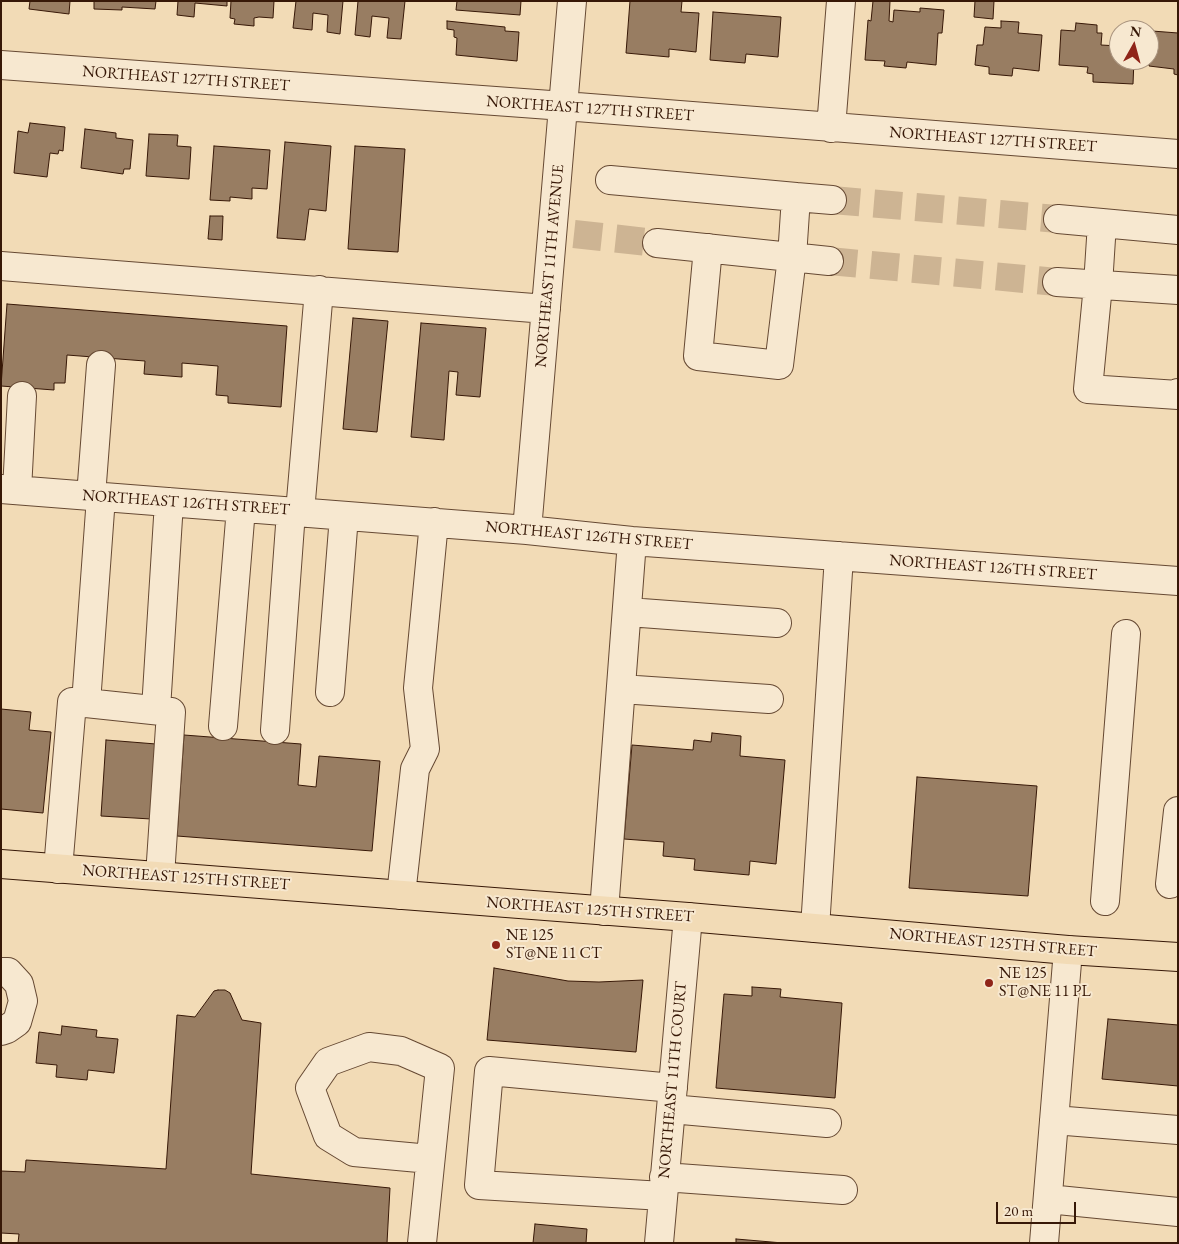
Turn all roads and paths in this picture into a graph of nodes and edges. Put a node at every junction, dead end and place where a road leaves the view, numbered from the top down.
1 (572, 1) edge
2 (840, 1) edge
3 (1, 65) edge
4 (564, 106) junction
5 (831, 128) junction
6 (1178, 154) edge
7 (610, 180) dead end
8 (796, 197) junction
9 (832, 200) tunnel mouth
10 (1058, 219) tunnel mouth
11 (1102, 223) junction
12 (1178, 230) edge
13 (657, 243) tunnel mouth
14 (708, 248) junction
15 (792, 257) junction
16 (829, 262) tunnel mouth
17 (1, 266) edge
18 (1057, 282) tunnel mouth
19 (1098, 285) junction
20 (319, 290) junction
21 (1178, 290) edge
22 (546, 309) junction
23 (101, 365) dead end
24 (1178, 393) edge
25 (22, 396) dead end
26 (9, 490) edge
27 (96, 497) junction
28 (169, 502) junction
29 (241, 508) junction
30 (296, 512) junction
31 (344, 516) junction
32 (434, 522) junction
33 (526, 530) junction
34 (632, 541) junction
35 (839, 556) junction
36 (1178, 581) edge
37 (628, 612) junction
38 (777, 623) dead end
39 (1126, 634) dead end
40 (622, 689) junction
41 (330, 692) dead end
42 (769, 699) dead end
43 (79, 703) junction
44 (156, 709) junction
45 (223, 726) dead end
46 (275, 730) dead end
47 (1178, 811) edge
48 (1, 864) edge
49 (58, 869) junction
50 (160, 876) junction
51 (1170, 884) dead end
52 (401, 895) junction
53 (1105, 901) dead end
54 (604, 911) junction
55 (688, 917) junction
56 (815, 928) junction
57 (1068, 950) junction
58 (1178, 957) edge
59 (1, 972) edge
60 (1, 1031) edge
61 (672, 1098) junction
62 (1054, 1120) junction
63 (827, 1123) dead end
64 (1178, 1130) edge
65 (430, 1159) junction
66 (664, 1186) junction
67 (843, 1190) dead end
68 (1048, 1199) junction
69 (1178, 1212) edge
70 (422, 1243) edge
71 (658, 1243) edge
72 (1044, 1243) edge

1 - 4 street, NORTHEAST 11TH AVENUE
2 - 5 street
3 - 4 street, NORTHEAST 127TH STREET
4 - 5 street, NORTHEAST 127TH STREET
4 - 22 street, NORTHEAST 11TH AVENUE
5 - 6 street, NORTHEAST 127TH STREET
7 - 8 street
8 - 9 street
8 - 15 street
10 - 11 street
11 - 12 street
11 - 19 street
13 - 14 street
14 - 15 street
14 - 15 street
15 - 16 street
17 - 20 street
18 - 19 street
19 - 21 street
19 - 24 street
20 - 22 street
20 - 30 street
22 - 33 street, NORTHEAST 11TH AVENUE
23 - 27 street
25 - 26 street
26 - 27 street, NORTHEAST 126TH STREET
27 - 28 street, NORTHEAST 126TH STREET
27 - 43 street
28 - 29 street, NORTHEAST 126TH STREET
28 - 44 street
29 - 30 street, NORTHEAST 126TH STREET
29 - 45 street
30 - 31 street, NORTHEAST 126TH STREET
30 - 46 street
31 - 32 street, NORTHEAST 126TH STREET
31 - 41 street
32 - 33 street, NORTHEAST 126TH STREET
32 - 52 street
33 - 34 street, NORTHEAST 126TH STREET
34 - 35 street, NORTHEAST 126TH STREET
34 - 37 street
35 - 36 street, NORTHEAST 126TH STREET
35 - 56 street
37 - 38 street
37 - 40 street
39 - 53 street
40 - 42 street
40 - 54 street
43 - 44 street
43 - 49 street
44 - 50 street
47 - 51 street
48 - 49 main road, NORTHEAST 125TH STREET
49 - 50 main road, NORTHEAST 125TH STREET
50 - 52 main road, NORTHEAST 125TH STREET
52 - 54 main road, NORTHEAST 125TH STREET
54 - 55 main road, NORTHEAST 125TH STREET
55 - 56 main road, NORTHEAST 125TH STREET
55 - 61 street, NORTHEAST 11TH COURT
56 - 57 main road, NORTHEAST 125TH STREET
57 - 58 main road, NORTHEAST 125TH STREET
57 - 62 street
59 - 60 street
61 - 63 street
61 - 66 street, NORTHEAST 11TH COURT
61 - 66 street
62 - 64 street
62 - 68 street
65 - 65 street
65 - 70 street
66 - 67 street
66 - 71 street, NORTHEAST 11TH COURT
68 - 69 street
68 - 72 street

